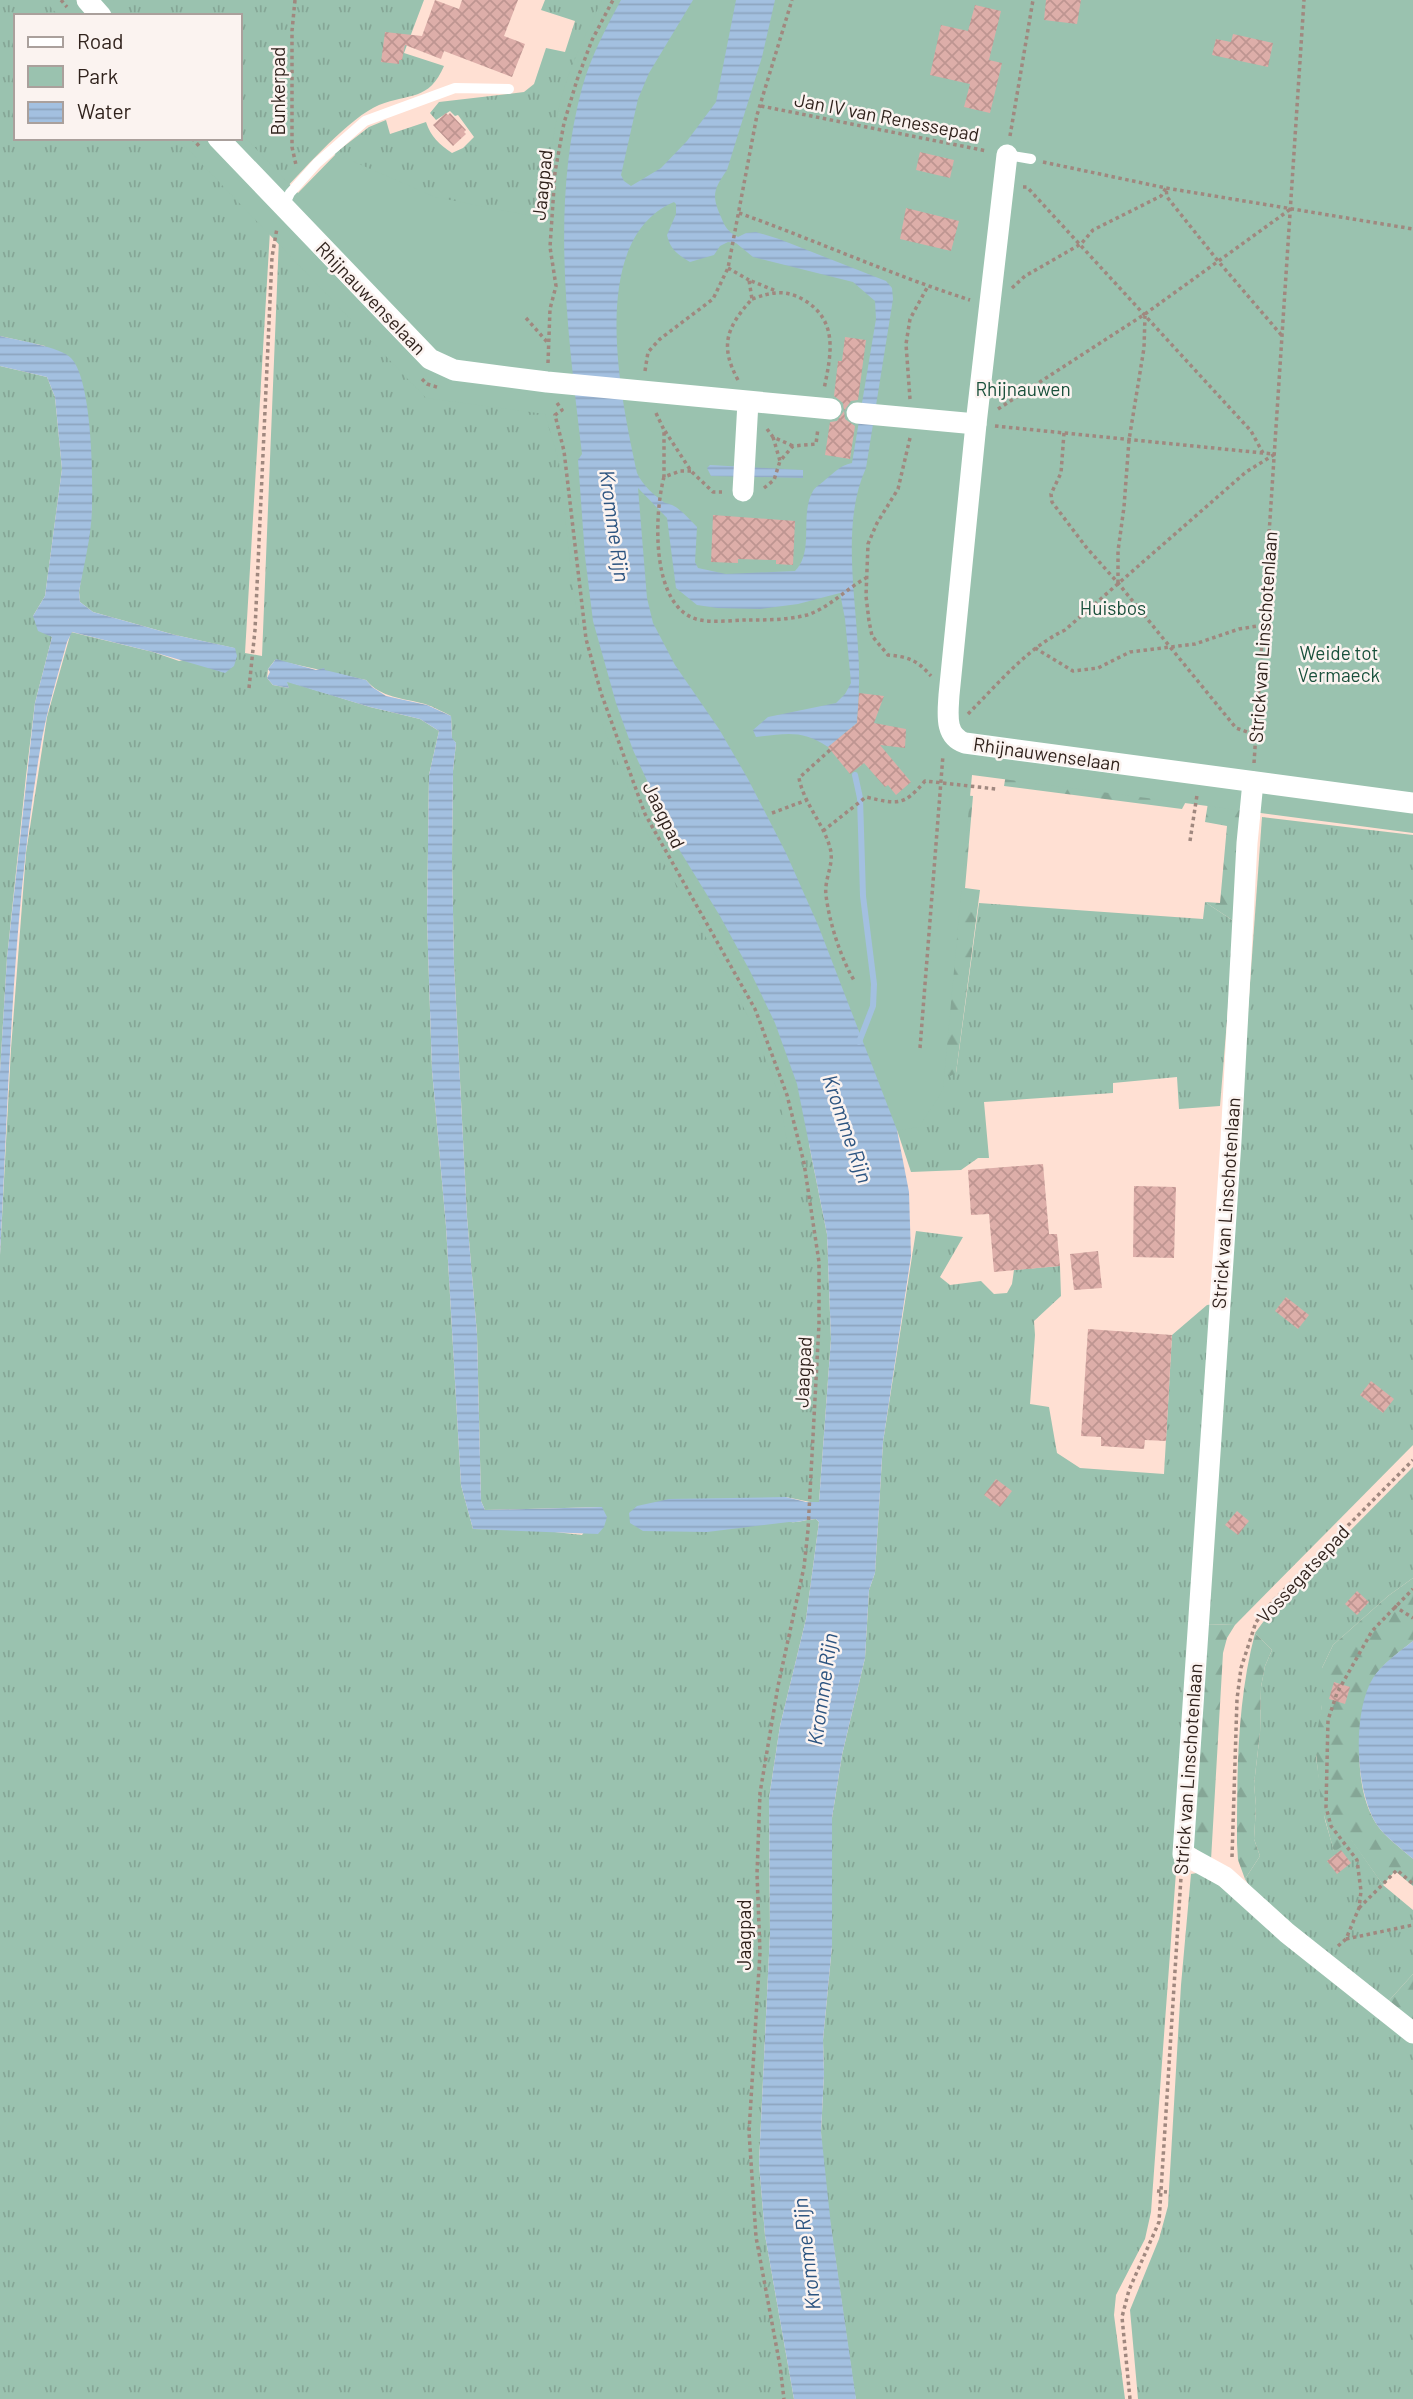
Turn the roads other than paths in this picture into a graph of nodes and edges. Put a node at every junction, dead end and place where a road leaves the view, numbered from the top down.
1 (87, 0) edge
2 (100, 14) edge
3 (509, 89) dead end
4 (220, 140) edge
5 (1007, 155) joint
6 (1031, 159) road end
7 (284, 206) junction
8 (750, 402) junction
9 (826, 409) road end
10 (859, 414) dead end
11 (976, 424) junction
12 (744, 488) dead end
13 (1253, 782) junction
14 (1413, 803) edge
15 (1413, 2033) edge

1 - 2 street
3 - 7 lane
4 - 7 street, Rhijnauwenselaan
5 - 6 lane
5 - 11 street, Rhijnauwenselaan
7 - 8 street, Rhijnauwenselaan
8 - 9 street
8 - 12 street
10 - 11 street
11 - 13 street, Rhijnauwenselaan
13 - 14 street, Rhijnauwenselaan
13 - 15 street, Strick van Linschotenlaan

